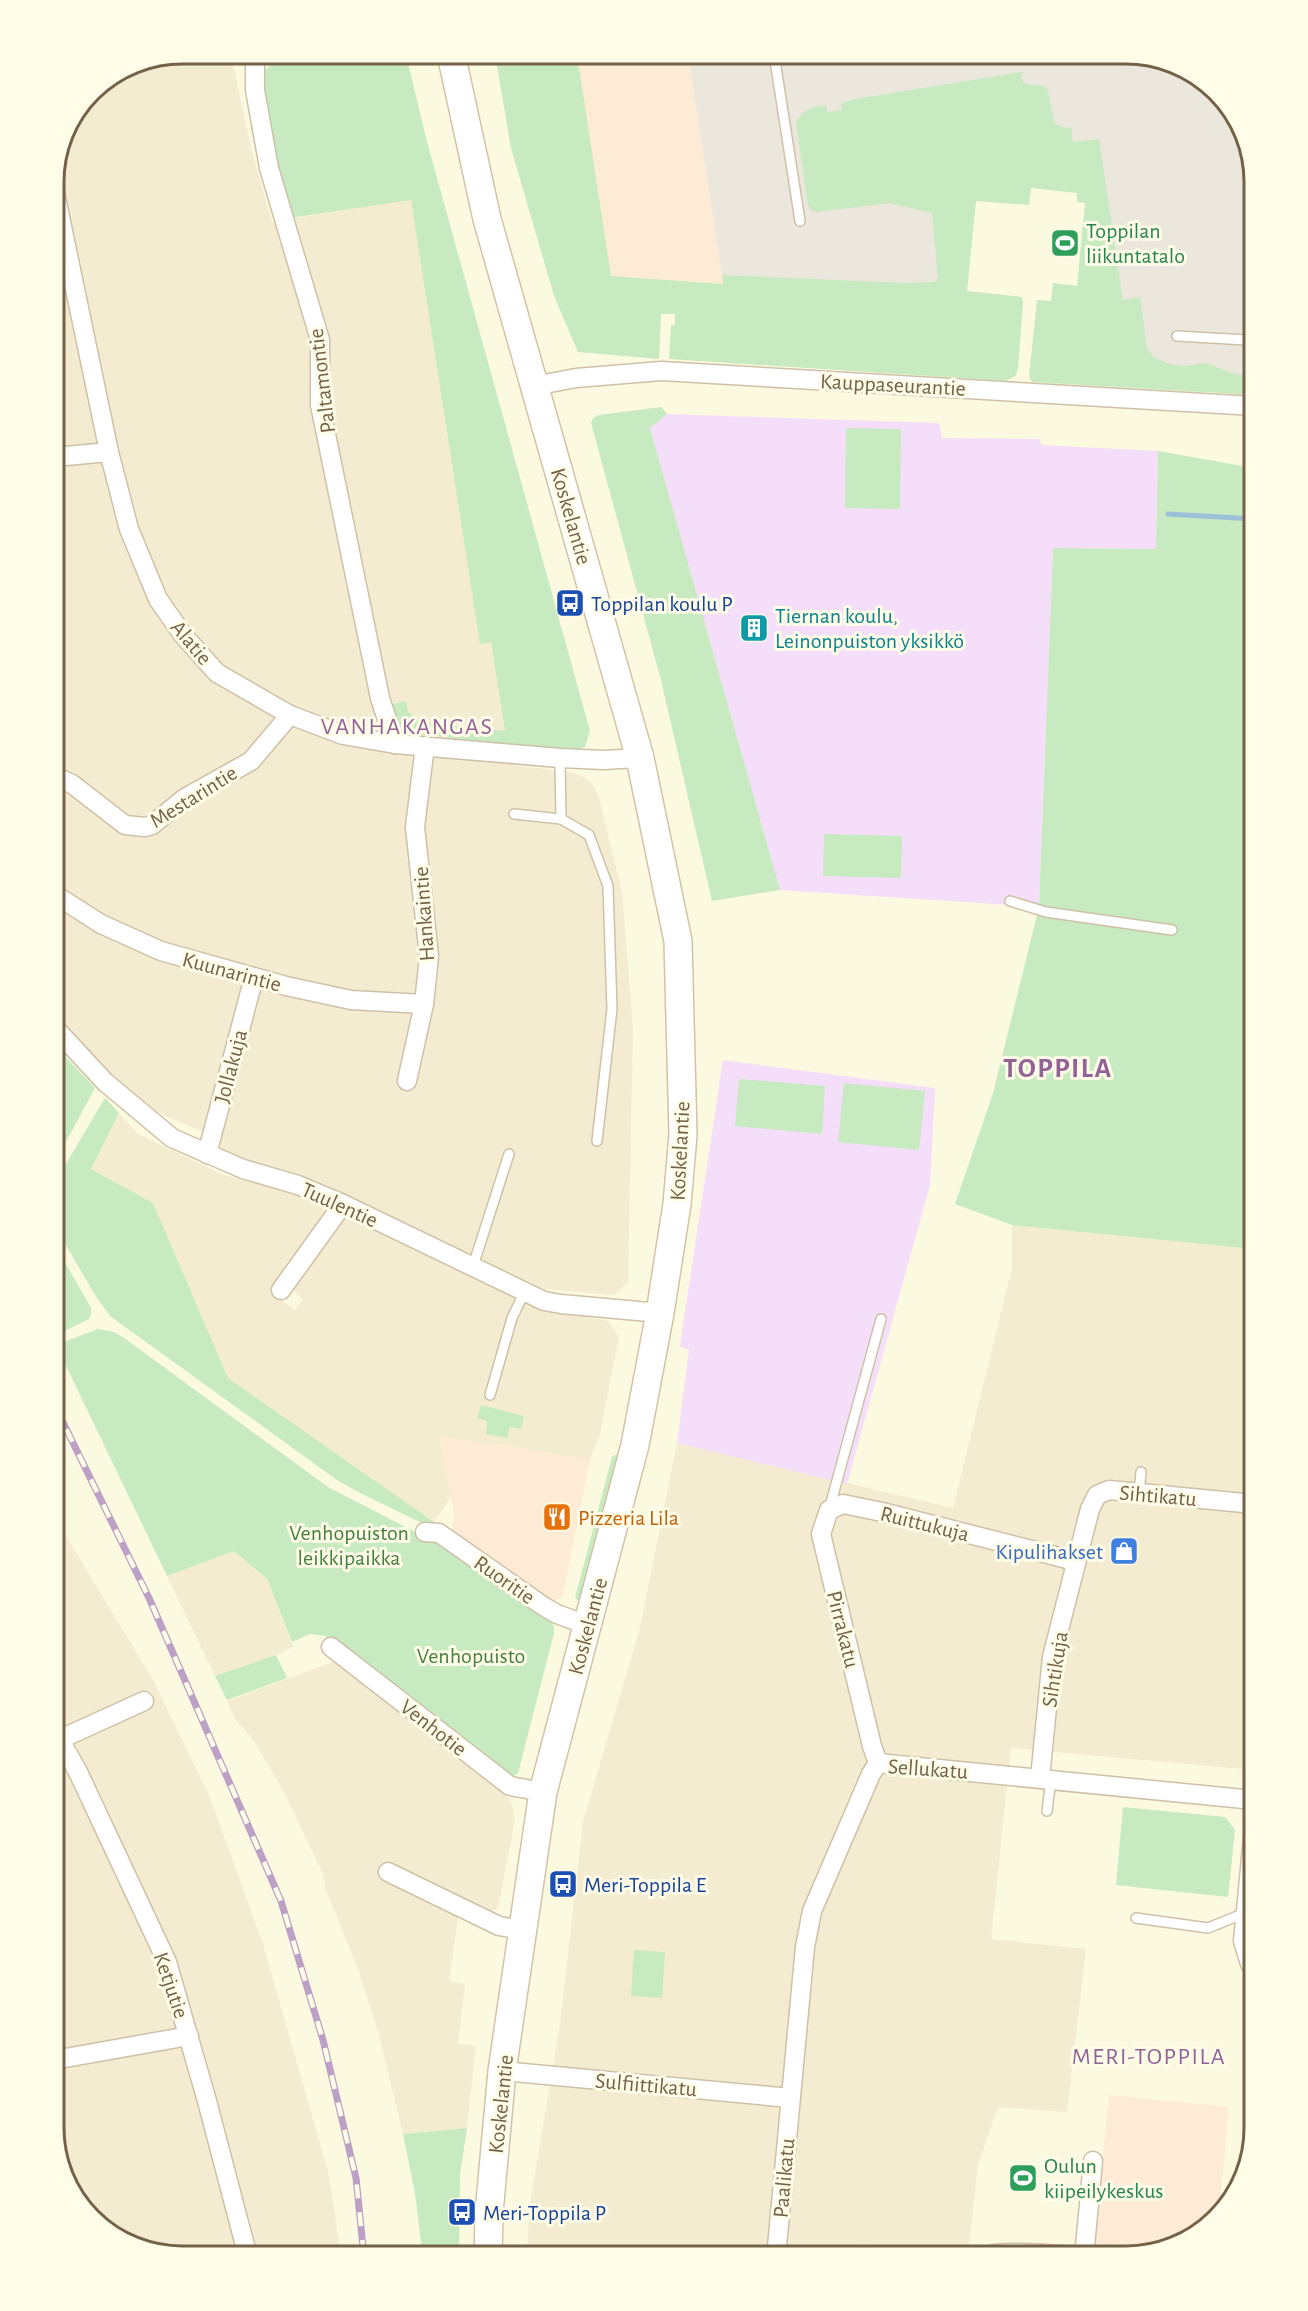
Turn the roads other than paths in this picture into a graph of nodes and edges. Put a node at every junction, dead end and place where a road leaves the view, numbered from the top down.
1 (255, 64) edge
2 (453, 64) edge
3 (776, 65) edge
4 (800, 221) dead end
5 (65, 246) edge
6 (1177, 336) dead end
7 (1244, 339) edge
8 (534, 387) junction
9 (1244, 405) edge
10 (109, 452) junction
11 (65, 456) edge
12 (290, 715) junction
13 (395, 744) junction
14 (425, 746) junction
15 (560, 758) junction
16 (640, 758) junction
17 (65, 781) edge
18 (514, 814) dead end
19 (561, 819) junction
20 (65, 901) edge
21 (1010, 901) dead end
22 (1172, 930) dead end
23 (254, 977) junction
24 (424, 1004) junction
25 (65, 1039) edge
26 (407, 1082) dead end
27 (597, 1141) dead end
28 (207, 1154) junction
29 (509, 1154) dead end
30 (343, 1204) junction
31 (473, 1266) junction
32 (281, 1290) dead end
33 (525, 1291) junction
34 (660, 1313) junction
35 (881, 1319) dead end
36 (490, 1395) dead end
37 (1141, 1472) dead end
38 (1139, 1493) junction
39 (1244, 1503) edge
40 (836, 1507) junction
41 (425, 1532) dead end
42 (1075, 1561) junction
43 (587, 1625) junction
44 (331, 1647) dead end
45 (144, 1701) dead end
46 (64, 1734) edge
47 (64, 1750) edge
48 (878, 1763) junction
49 (1046, 1779) junction
50 (543, 1792) junction
51 (1244, 1799) edge
52 (1047, 1811) dead end
53 (388, 1872) dead end
54 (1244, 1912) edge
55 (1136, 1918) dead end
56 (522, 1930) junction
57 (189, 2036) junction
58 (64, 2058) edge
59 (502, 2071) junction
60 (790, 2098) junction
61 (1093, 2161) dead end
62 (245, 2246) edge
63 (488, 2246) edge
64 (777, 2246) edge
65 (1085, 2246) edge

1 - 13 street, Paltamontie
2 - 8 main road, Koskelantie
3 - 4 lane
5 - 10 street, Alatie
6 - 7 lane
8 - 9 street, Kauppaseurantie
8 - 16 main road, Koskelantie
10 - 11 street
10 - 12 street, Alatie
12 - 13 street, Alatie
12 - 17 street, Mestarintie
13 - 14 street, Alatie
14 - 15 street, Alatie
14 - 24 street, Hankaintie
15 - 16 street, Alatie
15 - 19 lane
16 - 34 main road, Koskelantie
18 - 19 lane
19 - 27 lane
20 - 23 street, Kuunarintie
21 - 22 lane
23 - 24 street, Kuunarintie
23 - 28 street, Jollakuja
24 - 26 street, Hankaintie
25 - 28 street, Tuulentie
28 - 30 street, Tuulentie
29 - 31 lane
30 - 31 street, Tuulentie
30 - 32 street
31 - 33 street, Tuulentie
33 - 34 street, Tuulentie
33 - 36 lane
34 - 43 main road, Koskelantie
35 - 40 lane
37 - 38 lane
38 - 39 street, Sihtikatu
38 - 42 street, Sihtikatu
40 - 42 street, Ruittukuja
40 - 48 street, Pirrakatu
41 - 43 street, Ruoritie
42 - 49 street, Sihtikuja
43 - 50 main road, Koskelantie
44 - 50 street, Venhotie
45 - 46 street
47 - 57 street, Ketjutie
48 - 49 street, Sellukatu
48 - 60 street, Sellukatu
49 - 51 street, Sellukatu
49 - 52 lane
50 - 56 main road, Koskelantie
53 - 56 street
54 - 55 lane
56 - 59 main road, Koskelantie
57 - 58 street
57 - 62 street, Ketjutie
59 - 60 street, Sulfiittikatu
59 - 63 main road, Koskelantie
60 - 64 street, Paalikatu
61 - 65 street

